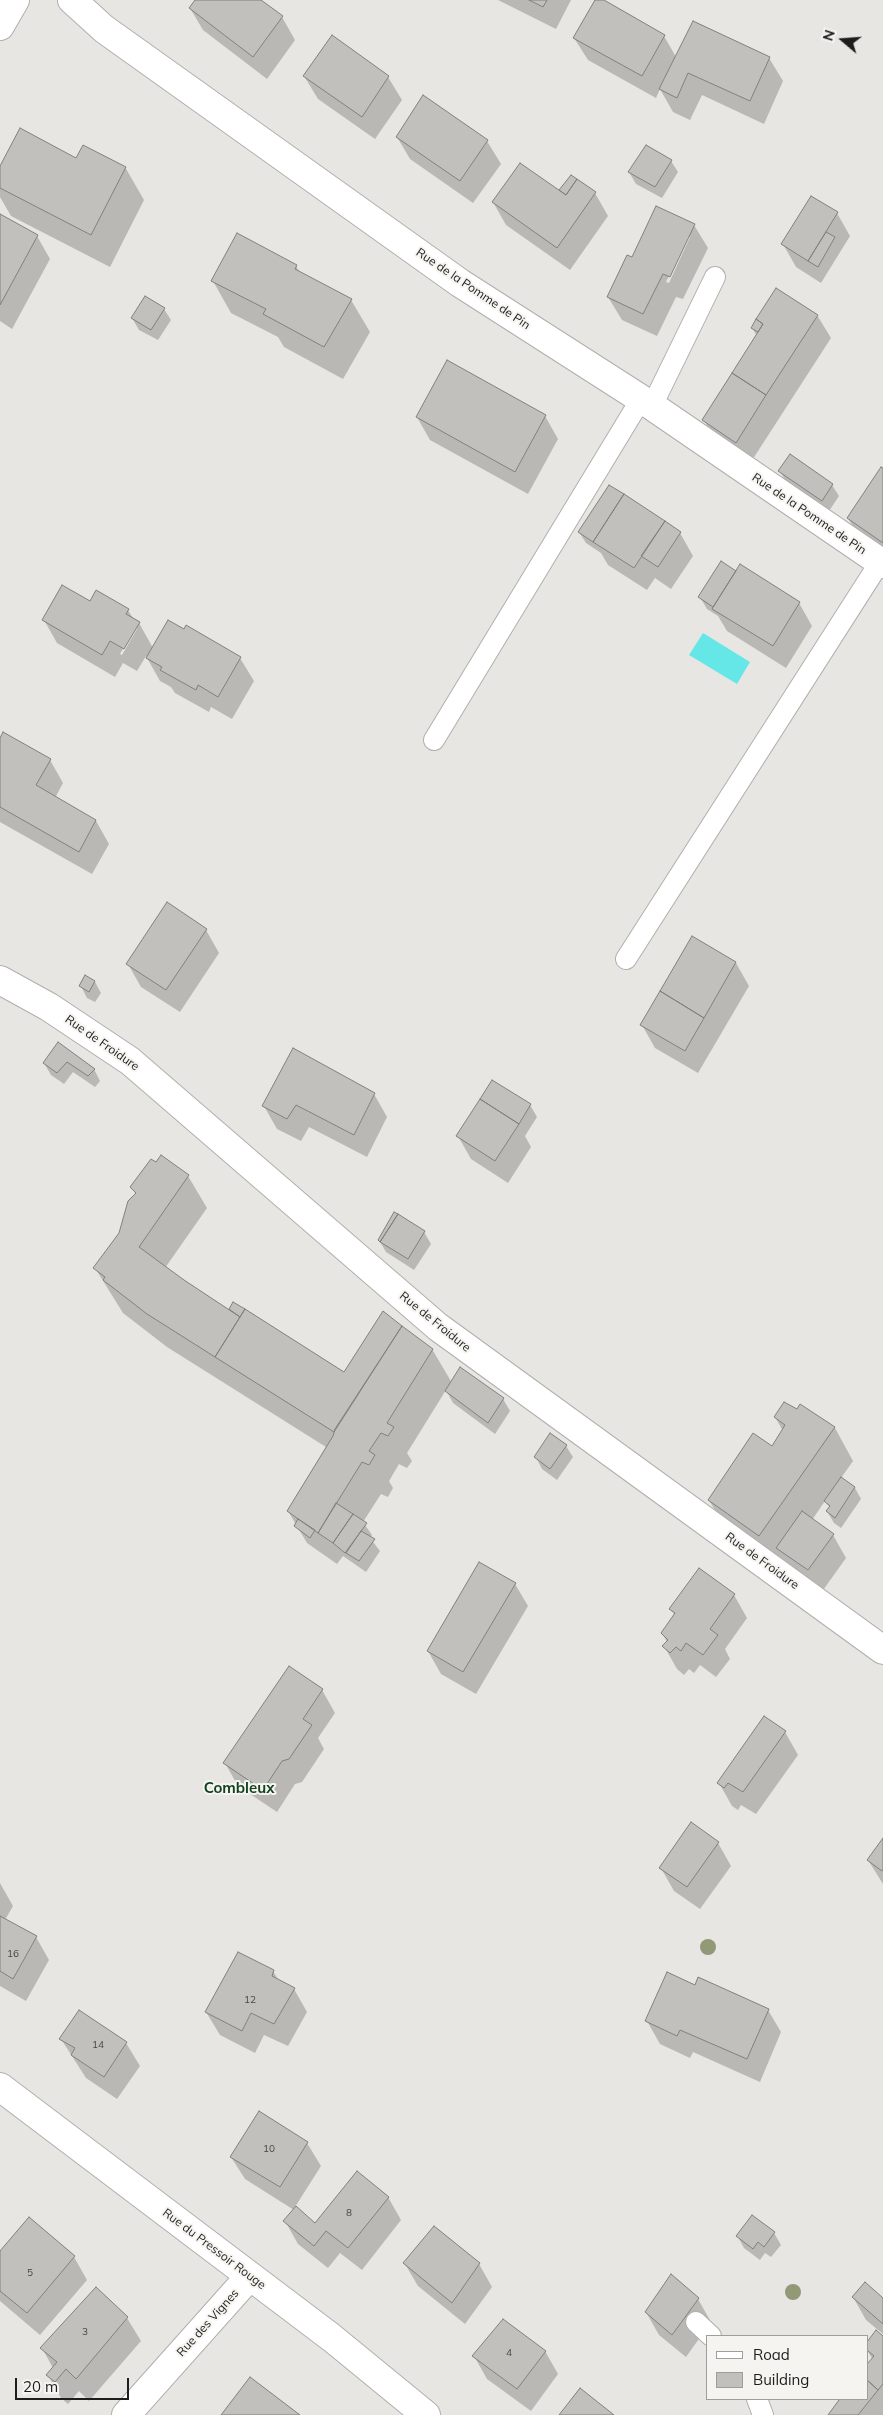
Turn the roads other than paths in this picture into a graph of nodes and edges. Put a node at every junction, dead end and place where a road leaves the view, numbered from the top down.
1 (15, 0) edge
2 (72, 0) edge
3 (0, 26) edge
4 (715, 277) dead end
5 (646, 402) junction
6 (881, 563) edge
7 (434, 740) dead end
8 (626, 959) dead end
9 (0, 980) edge
10 (883, 1650) edge
11 (0, 2087) edge
12 (250, 2276) junction
13 (696, 2322) dead end
14 (710, 2335) edge
15 (757, 2400) edge
16 (126, 2415) edge
17 (426, 2415) edge
18 (763, 2415) edge

1 - 3 street
2 - 5 street, Rue de la Pomme de Pin
4 - 5 lane
5 - 6 street, Rue de la Pomme de Pin
5 - 7 lane
6 - 8 lane
9 - 10 street, Rue de Froidure
11 - 12 street, Rue du Pressoir Rouge
12 - 16 street, Rue des Vignes
12 - 17 street, Rue du Pressoir Rouge
13 - 14 lane
15 - 18 lane

